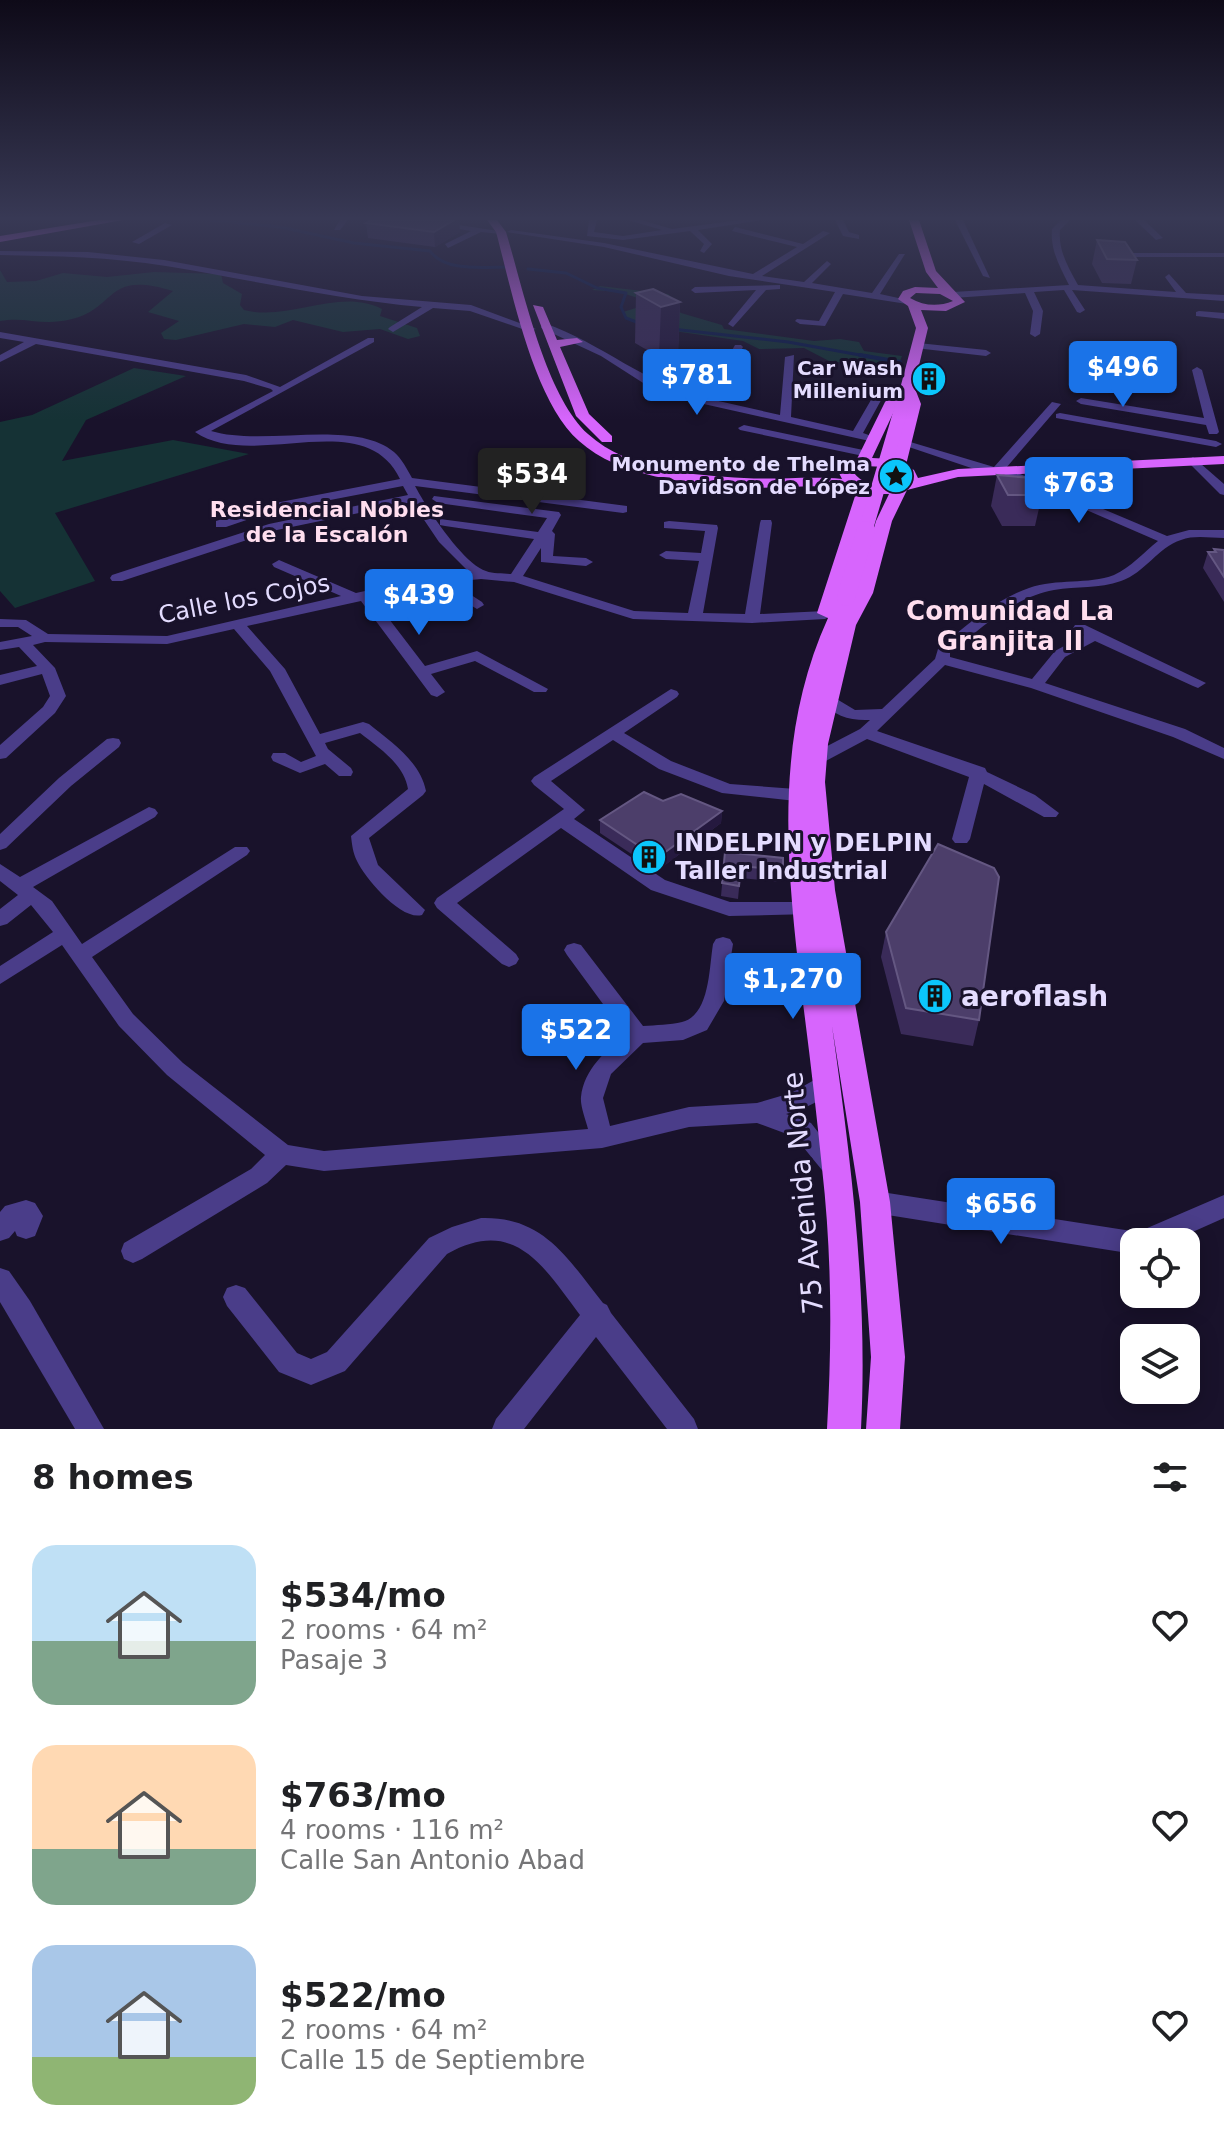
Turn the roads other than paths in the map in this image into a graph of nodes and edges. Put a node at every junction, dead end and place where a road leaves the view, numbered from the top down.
1 (287, 287) edge
2 (518, 287) edge
3 (523, 287) edge
4 (781, 287) edge
5 (816, 287) edge
6 (876, 287) edge
7 (925, 287) edge
8 (945, 287) edge
9 (1071, 287) junction
10 (1177, 287) edge
11 (763, 288) junction
12 (695, 290) dead end
13 (841, 290) junction
14 (1028, 290) junction
15 (871, 293) junction
16 (1183, 294) junction
17 (913, 297) junction
18 (954, 297) junction
19 (1224, 298) edge
20 (432, 304) junction
21 (946, 307) junction
22 (1080, 310) dead end
23 (525, 312) junction
24 (1199, 314) dead end
25 (1224, 316) edge
26 (498, 317) junction
27 (800, 321) dead end
28 (733, 324) dead end
29 (538, 328) junction
30 (922, 328) junction
31 (393, 329) dead end
32 (1035, 334) dead end
33 (0, 335) edge
34 (36, 340) junction
35 (371, 340) dead end
36 (577, 342) junction
37 (555, 344) junction
38 (918, 346) junction
39 (738, 347) dead end
40 (986, 353) dead end
41 (790, 357) dead end
42 (0, 359) edge
43 (1197, 370) dead end
44 (908, 385) junction
45 (279, 392) junction
46 (880, 393) dead end
47 (1081, 401) dead end
48 (708, 402) junction
49 (785, 419) junction
50 (1210, 422) junction
51 (744, 428) dead end
52 (856, 435) junction
53 (874, 439) junction
54 (903, 443) junction
55 (1216, 444) junction
56 (866, 458) junction
57 (1222, 460) edge
58 (1193, 461) junction
59 (847, 469) junction
60 (1001, 472) junction
61 (903, 477) junction
62 (408, 481) junction
63 (863, 487) junction
64 (1224, 491) edge
65 (416, 497) junction
66 (438, 499) dead end
67 (623, 509) dead end
68 (445, 522) dead end
69 (766, 523) dead end
70 (221, 524) dead end
71 (669, 525) dead end
72 (1224, 534) edge
73 (545, 535) junction
74 (1168, 541) junction
75 (666, 555) dead end
76 (706, 557) junction
77 (586, 562) dead end
78 (279, 564) dead end
79 (481, 575) junction
80 (117, 578) dead end
81 (515, 578) junction
82 (437, 579) junction
83 (361, 597) junction
84 (477, 605) dead end
85 (839, 612) junction
86 (695, 615) junction
87 (752, 619) junction
88 (0, 623) edge
89 (238, 625) junction
90 (1080, 628) dead end
91 (1095, 635) junction
92 (45, 638) junction
93 (22, 642) junction
94 (0, 646) edge
95 (942, 660) junction
96 (47, 668) junction
97 (422, 672) junction
98 (0, 680) edge
99 (1198, 683) dead end
100 (1036, 685) junction
101 (540, 689) dead end
102 (437, 692) dead end
103 (671, 694) dead end
104 (829, 701) junction
105 (888, 712) junction
106 (0, 732) edge
107 (613, 733) junction
108 (866, 733) junction
109 (20, 736) junction
110 (317, 740) junction
111 (113, 743) dead end
112 (0, 754) edge
113 (1224, 754) edge
114 (279, 757) dead end
115 (326, 758) junction
116 (816, 759) junction
117 (345, 772) dead end
118 (979, 772) junction
119 (796, 795) junction
120 (149, 813) dead end
121 (1050, 813) dead end
122 (561, 819) junction
123 (961, 839) dead end
124 (0, 844) edge
125 (241, 851) dead end
126 (0, 871) edge
127 (26, 890) junction
128 (804, 909) junction
129 (415, 910) dead end
130 (0, 919) edge
131 (66, 933) junction
132 (723, 944) dead end
133 (574, 950) dead end
134 (80, 955) junction
135 (509, 959) dead end
136 (0, 976) edge
137 (638, 1035) junction
138 (825, 1083) junction
139 (757, 1113) junction
140 (602, 1138) junction
141 (282, 1154) junction
142 (838, 1172) junction
143 (875, 1202) junction
144 (1224, 1206) edge
145 (26, 1228) dead end
146 (1174, 1228) edge
147 (0, 1230) edge
148 (1120, 1240) edge
149 (133, 1251) dead end
150 (0, 1280) edge
151 (236, 1297) dead end
152 (598, 1314) junction
153 (887, 1424) edge
154 (90, 1429) edge
155 (506, 1429) edge
156 (684, 1429) edge
157 (844, 1429) edge

1 - 20 street
2 - 23 main road
3 - 29 main road
4 - 11 street
5 - 13 street
6 - 15 street
7 - 17 main road
8 - 18 main road
9 - 14 street
9 - 16 street
9 - 22 street
10 - 16 street
11 - 12 street
11 - 28 street
13 - 15 street
13 - 27 street
14 - 18 street
14 - 32 street
15 - 17 street
16 - 19 street
17 - 18 main road
17 - 21 main road
17 - 30 main road
18 - 21 main road
20 - 26 street
20 - 31 street
21 - 30 main road
23 - 26 street
23 - 29 main road
24 - 25 street
26 - 29 street
29 - 36 street
29 - 37 main road
29 - 63 main road
30 - 38 main road
33 - 34 street
34 - 42 street
34 - 45 street
35 - 45 street
36 - 37 main road
36 - 48 street
37 - 59 main road
38 - 40 street
38 - 44 main road
39 - 48 street
41 - 49 street
43 - 50 street
44 - 53 main road
44 - 54 main road
44 - 85 main road, bridge
45 - 62 street
46 - 52 street
47 - 50 street
48 - 49 street
49 - 52 street
50 - 55 street
51 - 56 street
52 - 53 street
53 - 56 main road
54 - 60 street
54 - 61 main road
55 - 57 street
55 - 60 street
56 - 59 main road
56 - 61 main road
57 - 58 main road
58 - 60 main road
58 - 64 street
59 - 63 main road
60 - 61 main road
60 - 74 street
61 - 63 main road
61 - 85 main road
62 - 65 street
62 - 67 street
62 - 70 street
63 - 85 main road
65 - 79 street
65 - 80 street
66 - 73 street
68 - 73 street
69 - 87 street
71 - 76 street
72 - 74 street
73 - 77 street
73 - 81 street
74 - 95 street
75 - 76 street
76 - 86 street
78 - 83 street
79 - 81 street, Calle los Cojos
79 - 82 street, Calle los Cojos
81 - 86 street, Calle los Cojos
82 - 83 street, Calle los Cojos
82 - 84 street
83 - 89 street, Calle los Cojos
83 - 97 street
85 - 87 street, Calle los Cojos
85 - 104 main road
85 - 119 main road, 75 Avenida Norte
86 - 87 street, Calle los Cojos
88 - 92 street
89 - 92 street, Calle los Cojos
89 - 110 street
90 - 91 street
91 - 99 street
91 - 100 street
92 - 93 street, Calle los Cojos
93 - 94 street, Calle los Cojos
93 - 96 street
95 - 100 street
95 - 105 street
96 - 98 street
96 - 109 street
97 - 101 street
97 - 102 street
100 - 113 street
103 - 107 street
104 - 105 street
104 - 116 main road
105 - 108 street
106 - 109 street
107 - 119 street
107 - 122 street
108 - 116 street
108 - 118 street
109 - 112 street
110 - 115 street
110 - 129 street
111 - 124 street
114 - 115 street
115 - 117 street
116 - 143 main road
118 - 121 street
118 - 123 street
119 - 128 main road, 75 Avenida Norte
120 - 127 street
122 - 128 street
122 - 135 street
125 - 134 street
126 - 127 street
127 - 130 street
127 - 131 street
128 - 138 main road, 75 Avenida Norte
131 - 134 street
131 - 136 street
132 - 137 street
133 - 137 street
134 - 141 street
137 - 140 street
138 - 139 street
138 - 142 main road, 75 Avenida Norte
139 - 140 street
139 - 142 street
140 - 141 street
141 - 149 street
142 - 157 main road, 75 Avenida Norte
143 - 148 street
143 - 153 main road
144 - 146 street
145 - 147 street
150 - 154 street
151 - 152 street
152 - 155 street
152 - 156 street

